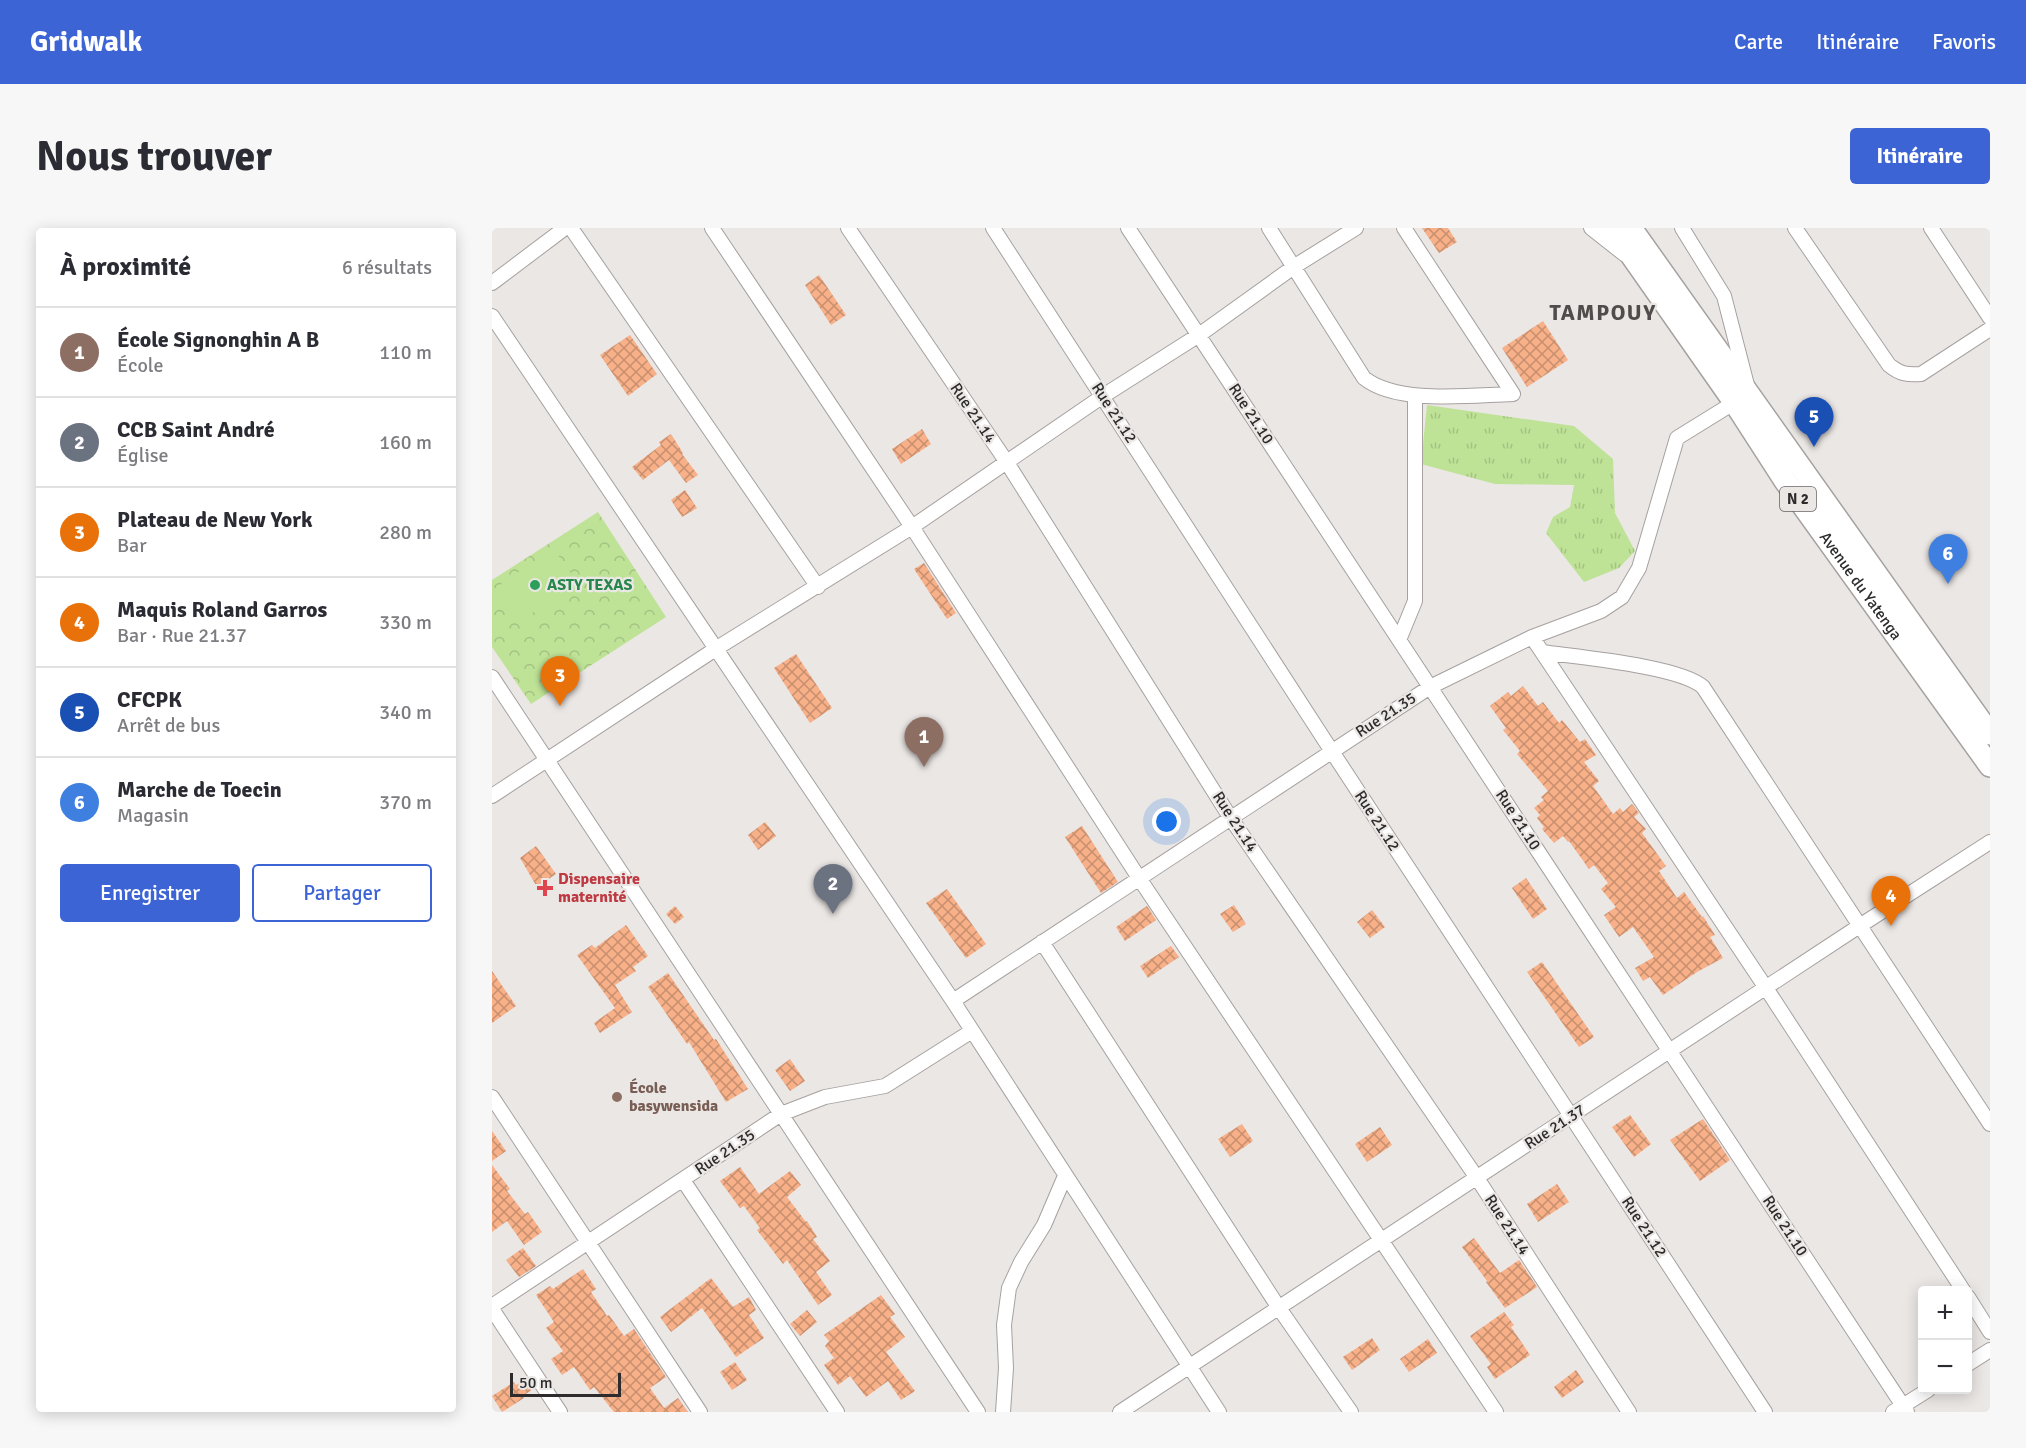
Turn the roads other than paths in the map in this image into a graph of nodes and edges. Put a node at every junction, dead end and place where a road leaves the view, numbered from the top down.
1 (565, 228) edge
2 (571, 228) edge
3 (712, 228) edge
4 (848, 228) edge
5 (993, 228) edge
6 (1128, 228) edge
7 (1269, 228) edge
8 (1356, 228) edge
9 (1404, 228) edge
10 (1591, 228) edge
11 (1612, 228) edge
12 (1631, 228) edge
13 (1682, 228) edge
14 (1796, 228) edge
15 (1931, 228) edge
16 (1638, 265) junction
17 (1295, 266) junction
18 (492, 283) edge
19 (492, 316) edge
20 (1990, 318) edge
21 (1990, 329) edge
22 (1199, 335) junction
23 (1103, 396) junction
24 (1415, 396) junction
25 (1741, 398) junction
26 (1006, 461) junction
27 (912, 527) junction
28 (818, 587) junction
29 (1532, 637) junction
30 (1399, 640) junction
31 (717, 648) junction
32 (1542, 652) junction
33 (492, 677) edge
34 (1430, 687) junction
35 (1990, 734) edge
36 (1331, 750) junction
37 (547, 760) junction
38 (1990, 766) edge
39 (492, 796) edge
40 (1230, 817) junction
41 (1990, 842) edge
42 (1138, 878) junction
43 (1861, 925) junction
44 (1042, 942) junction
45 (1766, 988) junction
46 (953, 1001) junction
47 (972, 1031) junction
48 (1670, 1051) junction
49 (492, 1097) edge
50 (781, 1114) junction
51 (1571, 1116) junction
52 (1990, 1124) edge
53 (1065, 1176) junction
54 (1477, 1178) junction
55 (682, 1180) junction
56 (1381, 1241) junction
57 (588, 1242) junction
58 (1960, 1286) edge
59 (1972, 1304) edge
60 (492, 1307) edge
61 (1279, 1308) junction
62 (1990, 1332) edge
63 (1990, 1350) edge
64 (1972, 1361) edge
65 (1189, 1367) junction
66 (1922, 1394) edge
67 (1901, 1410) edge
68 (560, 1412) edge
69 (700, 1412) edge
70 (837, 1412) edge
71 (978, 1412) edge
72 (1003, 1412) edge
73 (1120, 1412) edge
74 (1219, 1412) edge
75 (1351, 1412) edge
76 (1496, 1412) edge
77 (1629, 1412) edge
78 (1765, 1412) edge

1 - 18 street
2 - 28 street
3 - 27 street
4 - 26 street, Rue 21.14
5 - 23 street, Rue 21.12
6 - 22 street, Rue 21.10
7 - 17 street
8 - 17 street
9 - 24 street
10 - 16 street
11 - 16 main road, Avenue du Yatenga / N 2
12 - 25 main road, Avenue du Yatenga / N 2
13 - 25 street
14 - 21 street
15 - 20 street
16 - 25 main road, Avenue du Yatenga / N 2
17 - 22 street
17 - 24 street
19 - 31 street
22 - 23 street
22 - 30 street, Rue 21.10
23 - 26 street
23 - 36 street, Rue 21.12
24 - 30 street
25 - 29 street, Rue 21.35
25 - 35 main road, Avenue du Yatenga / N 2
25 - 38 main road, Avenue du Yatenga / N 2
26 - 27 street
26 - 40 street, Rue 21.14
27 - 28 street
27 - 42 street
28 - 31 street
29 - 32 street
29 - 34 street, Rue 21.35
30 - 34 street, Rue 21.10
31 - 37 street
31 - 46 street
32 - 43 street
32 - 45 street
33 - 37 street
34 - 36 street, Rue 21.35
34 - 48 street, Rue 21.10
36 - 40 street, Rue 21.35
36 - 51 street, Rue 21.12
37 - 39 street
37 - 50 street
40 - 42 street, Rue 21.35
40 - 54 street, Rue 21.14
41 - 43 street, Rue 21.37
42 - 44 street, Rue 21.35
42 - 56 street
43 - 45 street, Rue 21.37
43 - 52 street
44 - 46 street, Rue 21.35
44 - 61 street
45 - 48 street, Rue 21.37
45 - 58 street
46 - 47 street
47 - 50 street, Rue 21.35
47 - 53 street
48 - 51 street, Rue 21.37
48 - 67 street, Rue 21.10
49 - 57 street
50 - 55 street, Rue 21.35
50 - 71 street
51 - 54 street, Rue 21.37
51 - 78 street, Rue 21.12
53 - 65 street
53 - 72 street
54 - 56 street, Rue 21.37
54 - 77 street, Rue 21.14
55 - 57 street, Rue 21.35
55 - 70 street
56 - 61 street, Rue 21.37
56 - 76 street
57 - 60 street, Rue 21.35
57 - 69 street
59 - 62 street
60 - 68 street
61 - 65 street, Rue 21.37
61 - 75 street
63 - 64 street
65 - 73 street, Rue 21.37
65 - 74 street
66 - 67 street

